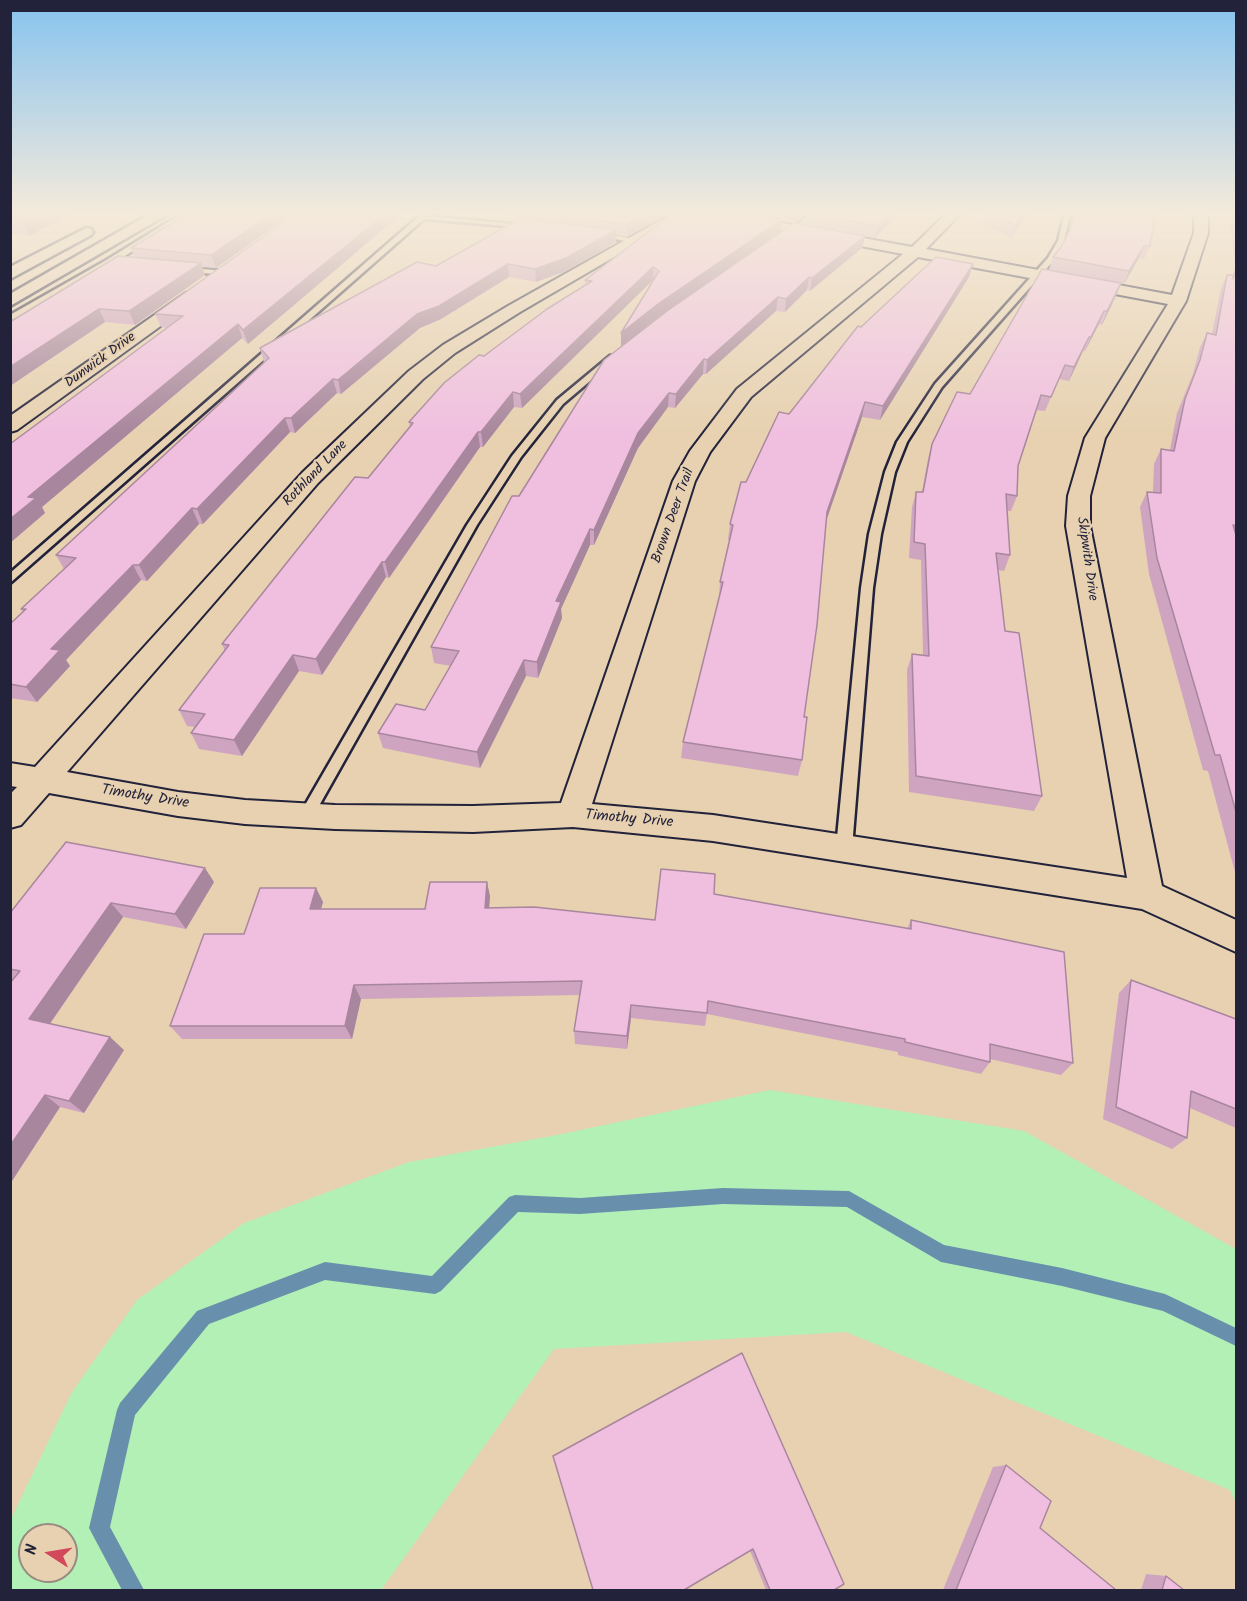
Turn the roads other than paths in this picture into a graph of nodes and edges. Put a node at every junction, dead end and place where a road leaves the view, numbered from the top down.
1 (38, 286) edge
2 (68, 286) edge
3 (206, 286) edge
4 (344, 286) edge
5 (555, 286) edge
6 (874, 286) edge
7 (1027, 286) edge
8 (1095, 286) edge
9 (1183, 286) edge
10 (1178, 301) junction
11 (10, 302) edge
12 (10, 319) edge
13 (621, 352) edge
14 (10, 426) edge
15 (10, 580) edge
16 (26, 777) edge
17 (573, 815) junction
18 (10, 816) edge
19 (306, 816) junction
20 (844, 848) junction
21 (1147, 895) junction
22 (1236, 937) edge

1 - 11 main road
2 - 12 lane
3 - 14 street, Dunwick Drive
4 - 15 lane
5 - 16 street, Rothland Lane
6 - 17 street, Brown Deer Trail
7 - 20 lane
8 - 10 street
9 - 10 street, Skipwith Drive
10 - 21 street, Skipwith Drive
13 - 19 lane
16 - 18 street, Rothland Lane
16 - 19 street, Timothy Drive
17 - 19 street, Timothy Drive
17 - 20 street, Timothy Drive
20 - 21 street, Timothy Drive
21 - 22 street, Timothy Drive

